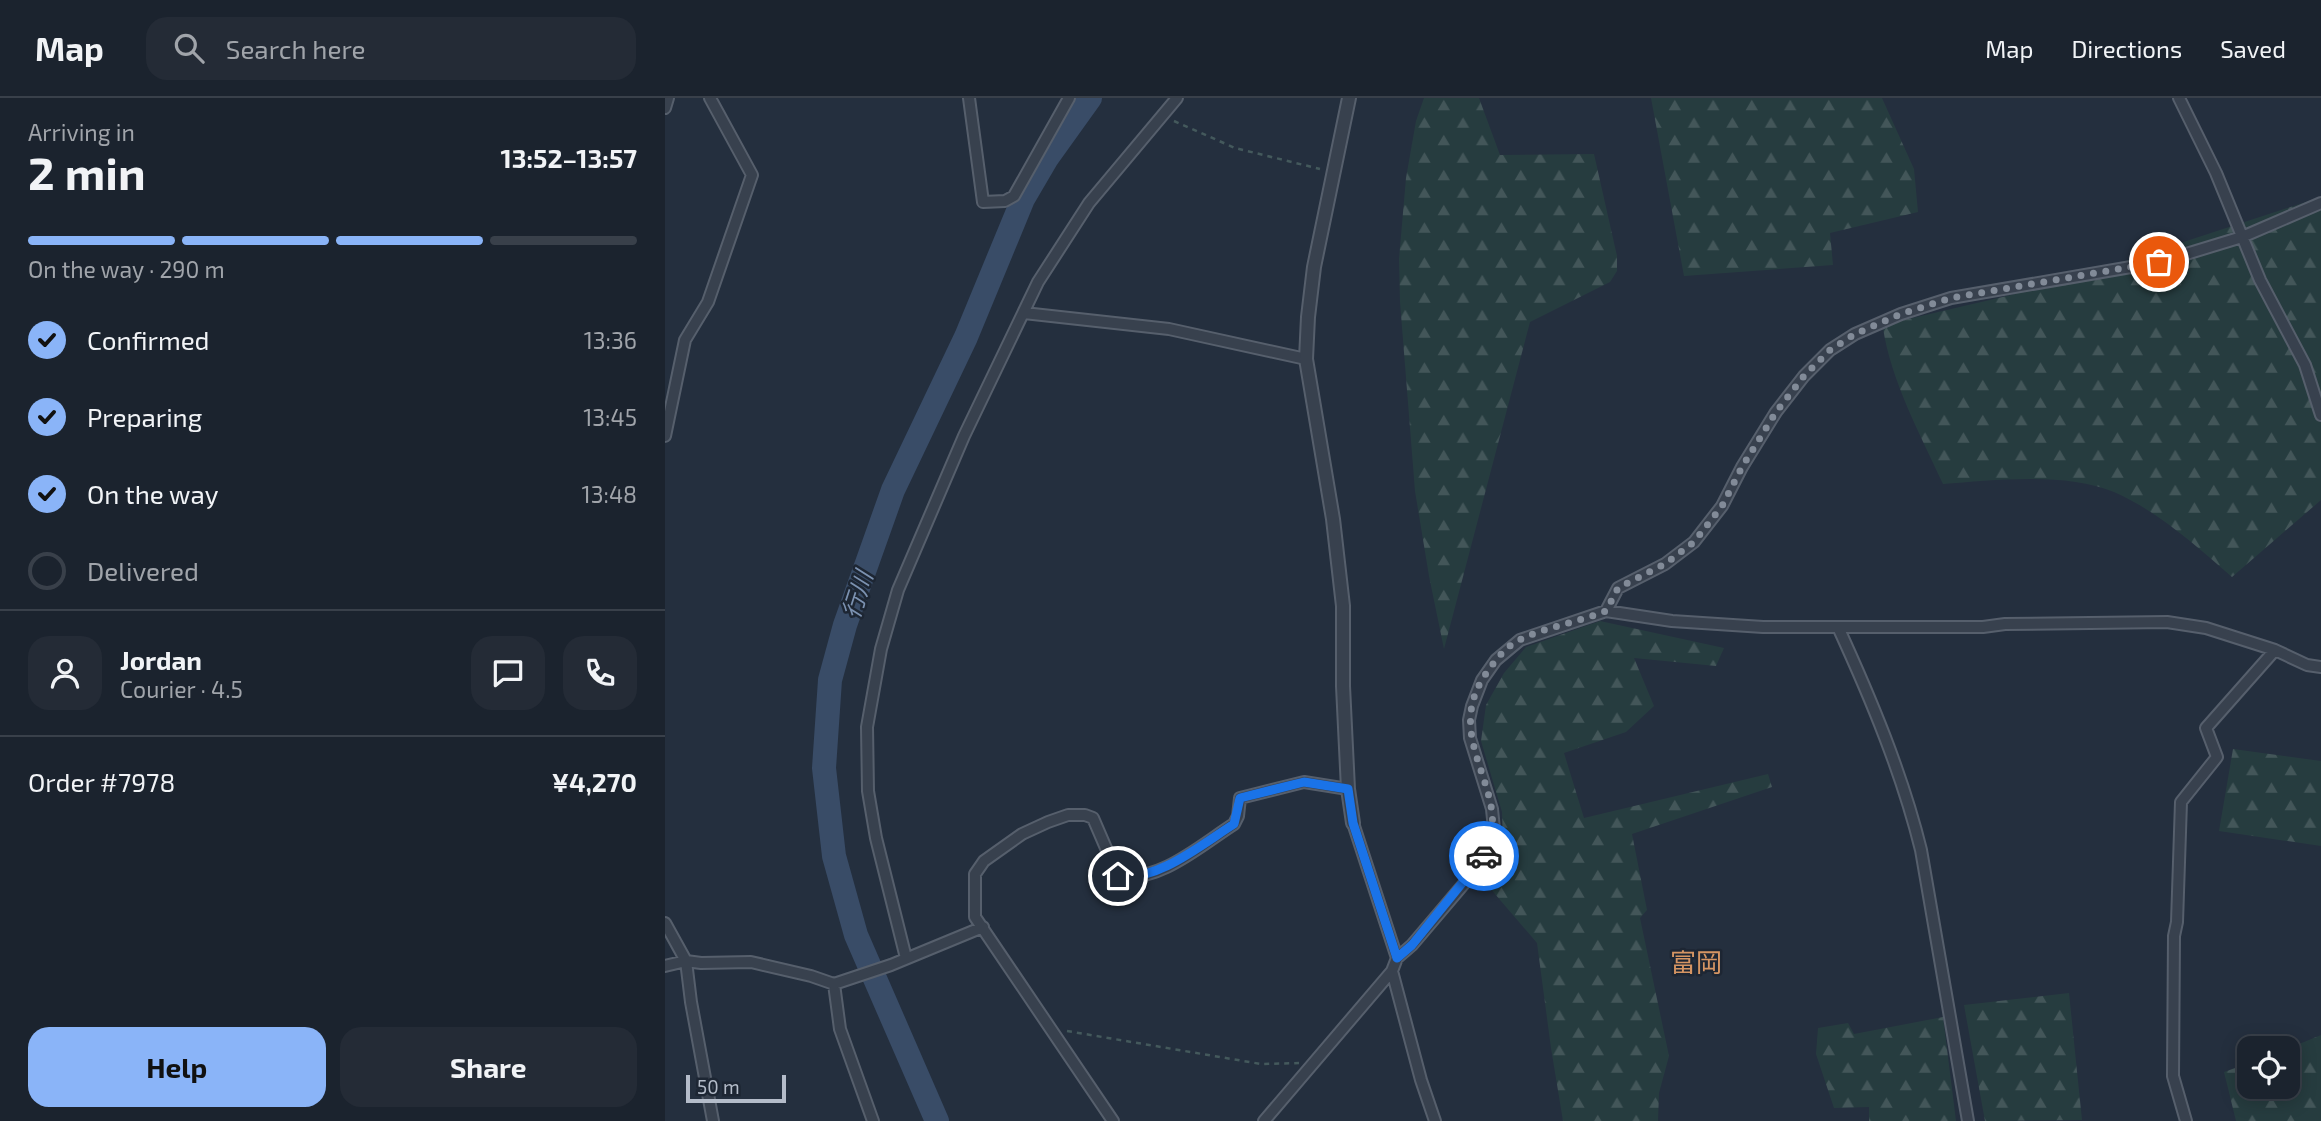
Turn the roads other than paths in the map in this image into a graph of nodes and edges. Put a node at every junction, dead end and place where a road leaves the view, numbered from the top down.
1 (668, 98) edge
2 (710, 98) edge
3 (969, 98) edge
4 (1069, 98) edge
5 (1177, 98) edge
6 (1349, 98) edge
7 (2179, 98) edge
8 (665, 108) edge
9 (2321, 203) edge
10 (2242, 237) junction
11 (1024, 313) junction
12 (1306, 359) junction
13 (2321, 415) edge
14 (665, 436) edge
15 (1606, 611) junction
16 (1838, 627) junction
17 (2275, 650) junction
18 (2321, 667) edge
19 (1348, 789) junction
20 (1353, 823) joint
21 (665, 923) edge
22 (983, 927) junction
23 (907, 958) junction
24 (1397, 958) junction
25 (686, 961) junction
26 (665, 966) edge
27 (1392, 971) junction
28 (837, 983) junction
29 (713, 1121) edge
30 (873, 1121) edge
31 (1113, 1121) edge
32 (1265, 1121) edge
33 (1435, 1121) edge
34 (1968, 1121) edge
35 (2186, 1121) edge

1 - 8 street
2 - 14 street
3 - 4 street
5 - 11 street
6 - 12 street
7 - 10 street
9 - 10 street
10 - 13 street
10 - 15 street
11 - 12 street
11 - 23 street
12 - 19 street
15 - 16 street
15 - 24 street
16 - 17 street
16 - 34 street
17 - 18 street
17 - 35 street
19 - 20 street
19 - 22 street
20 - 24 street
21 - 25 street
22 - 23 street
22 - 31 street
23 - 28 street
24 - 27 street
25 - 26 street
25 - 28 street
25 - 29 street
27 - 32 street
27 - 33 street
28 - 30 street

